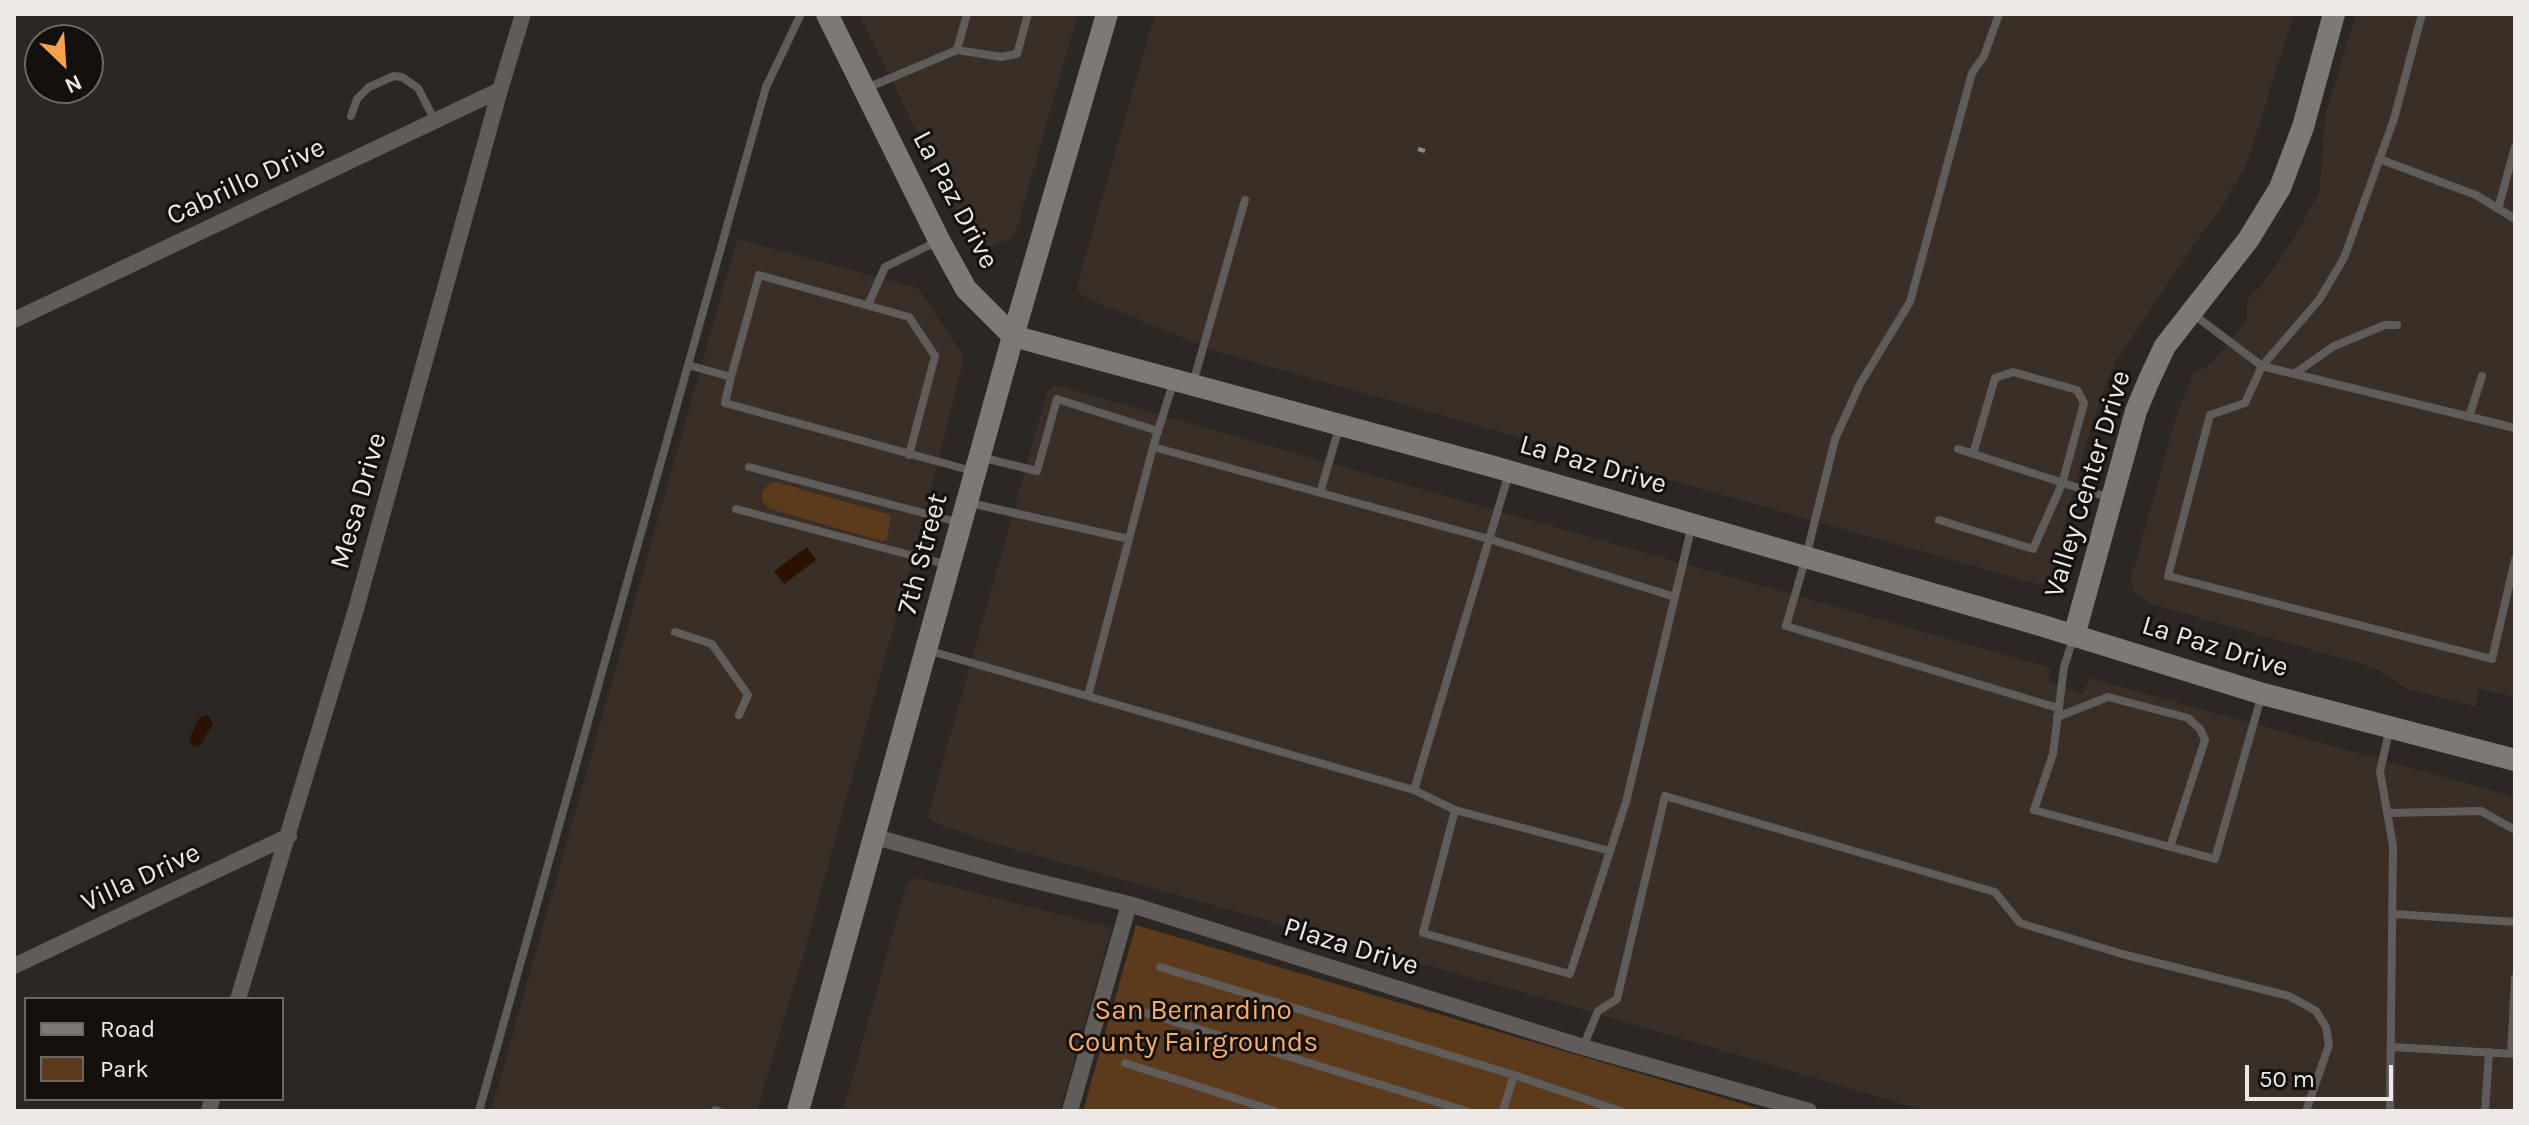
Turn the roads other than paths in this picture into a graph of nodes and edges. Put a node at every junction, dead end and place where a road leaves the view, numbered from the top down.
1 (523, 14) edge
2 (801, 14) edge
3 (827, 14) edge
4 (967, 14) edge
5 (1028, 14) edge
6 (1107, 14) edge
7 (1999, 14) edge
8 (2334, 14) edge
9 (2422, 14) edge
10 (957, 50) junction
11 (500, 90) junction
12 (864, 90) junction
13 (351, 116) dead end
14 (435, 121) junction
15 (2515, 147) edge
16 (2379, 159) junction
17 (1245, 200) dead end
18 (2498, 209) junction
19 (2515, 219) edge
20 (939, 240) junction
21 (868, 305) junction
22 (2189, 312) junction
23 (14, 320) edge
24 (2397, 325) dead end
25 (1013, 336) junction
26 (688, 365) junction
27 (2262, 366) junction
28 (2294, 374) junction
29 (2482, 376) dead end
30 (731, 377) junction
31 (1183, 382) junction
32 (2469, 417) junction
33 (1340, 425) junction
34 (2515, 428) edge
35 (1158, 431) junction
36 (1153, 447) junction
37 (1958, 449) dead end
38 (1973, 454) junction
39 (909, 455) junction
40 (978, 464) junction
41 (749, 467) dead end
42 (1509, 472) junction
43 (2062, 484) junction
44 (1320, 493) junction
45 (2112, 498) junction
46 (736, 509) dead end
47 (966, 513) junction
48 (1939, 520) dead end
49 (1692, 524) junction
50 (1129, 539) junction
51 (1489, 539) junction
52 (1806, 557) junction
53 (2515, 560) edge
54 (951, 566) junction
55 (1675, 597) junction
56 (675, 632) dead end
57 (2074, 636) junction
58 (927, 650) junction
59 (2263, 694) junction
60 (1088, 696) junction
61 (2058, 713) junction
62 (739, 715) dead end
63 (2390, 728) junction
64 (2515, 760) edge
65 (1414, 790) junction
66 (1455, 810) junction
67 (2387, 813) junction
68 (2515, 830) edge
69 (289, 836) junction
70 (876, 837) junction
71 (2170, 847) junction
72 (1610, 851) junction
73 (1129, 904) junction
74 (2393, 914) junction
75 (2515, 922) edge
76 (14, 966) edge
77 (1160, 967) dead end
78 (2515, 978) edge
79 (239, 997) edge
80 (1140, 1011) dead end
81 (1583, 1047) junction
82 (2391, 1047) junction
83 (2489, 1052) junction
84 (2513, 1054) edge
85 (1125, 1063) dead end
86 (1514, 1075) junction
87 (1783, 1108) edge
88 (479, 1111) edge
89 (798, 1111) edge
90 (1070, 1111) edge
91 (1275, 1111) edge
92 (1466, 1111) edge
93 (1503, 1111) edge
94 (1620, 1111) edge
95 (1809, 1111) edge
96 (2306, 1111) edge
97 (2390, 1111) edge
98 (2485, 1111) edge

1 - 11 street, Mesa Drive
2 - 26 lane
3 - 12 main road, La Paz Drive
4 - 10 lane
5 - 10 lane
6 - 25 main road, 7th Street
7 - 52 lane
8 - 22 main road, Valley Center Drive
9 - 16 lane
10 - 12 lane
11 - 14 street, Cabrillo Drive
11 - 69 street, Mesa Drive
12 - 20 main road, La Paz Drive
13 - 14 lane
14 - 23 street, Cabrillo Drive
15 - 18 lane
16 - 18 lane
16 - 27 lane
17 - 31 lane
18 - 19 lane
20 - 21 lane
20 - 25 main road, La Paz Drive
21 - 30 lane
21 - 39 lane
22 - 27 lane
22 - 45 main road, Valley Center Drive
24 - 28 lane
25 - 31 main road, La Paz Drive
25 - 40 main road, 7th Street
26 - 30 lane
26 - 88 lane
27 - 28 lane
27 - 53 lane
28 - 32 lane
29 - 32 lane
30 - 39 lane
31 - 33 main road, La Paz Drive
31 - 35 lane
32 - 34 lane
33 - 42 main road, La Paz Drive
33 - 44 lane
35 - 36 lane
35 - 40 lane
36 - 44 lane
36 - 50 lane
37 - 38 lane
38 - 43 lane
38 - 43 lane
39 - 40 lane
40 - 47 main road, 7th Street
41 - 47 lane
42 - 49 main road, La Paz Drive
42 - 51 lane
43 - 45 lane
43 - 48 lane
44 - 51 lane
45 - 57 main road, Valley Center Drive
46 - 54 lane
47 - 50 lane
47 - 54 main road, 7th Street
49 - 52 main road, La Paz Drive
49 - 55 lane
50 - 60 lane
51 - 55 lane
51 - 65 lane
52 - 57 main road, La Paz Drive
52 - 61 lane
54 - 58 main road, 7th Street
55 - 72 lane
56 - 62 lane
57 - 59 main road, La Paz Drive
57 - 61 lane
58 - 60 lane
58 - 70 main road, 7th Street
59 - 63 main road, La Paz Drive
59 - 71 lane
60 - 65 lane
61 - 71 lane
61 - 71 lane
63 - 64 main road, La Paz Drive
63 - 67 lane
65 - 66 lane
66 - 72 lane
66 - 72 lane
67 - 68 lane
67 - 74 lane
69 - 76 street, Villa Drive
69 - 79 street, Mesa Drive
70 - 73 street, Plaza Drive
70 - 89 main road, 7th Street
73 - 81 street, Plaza Drive
73 - 90 street
74 - 75 lane
74 - 82 lane
77 - 86 lane
78 - 84 lane
80 - 92 lane
81 - 87 street, Plaza Drive
81 - 96 lane
82 - 83 lane
82 - 97 lane
83 - 84 lane
83 - 98 lane
85 - 91 lane
86 - 93 lane
86 - 94 lane
87 - 95 street, Plaza Drive

